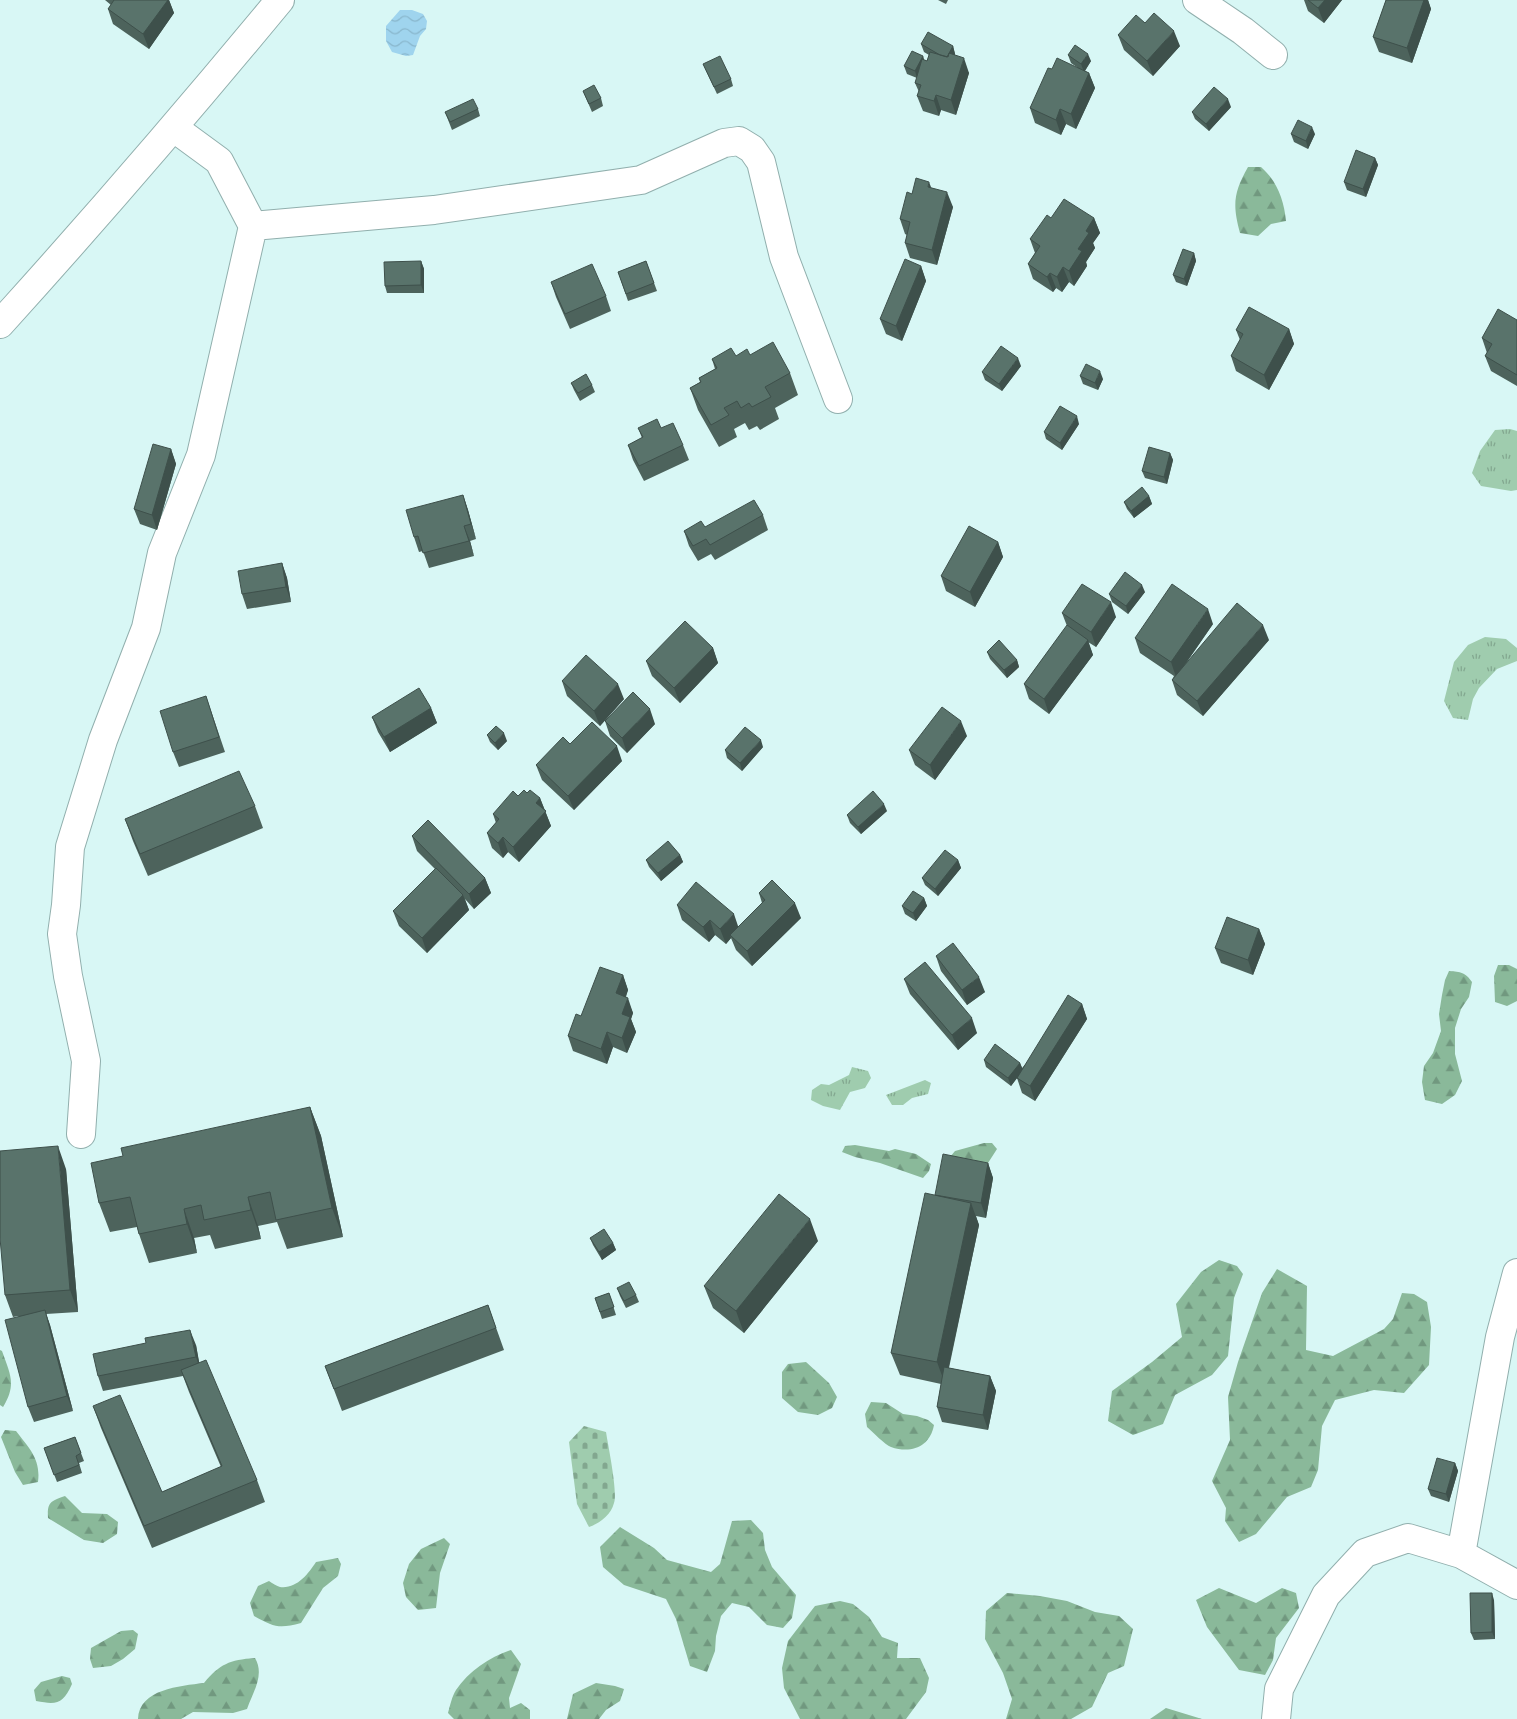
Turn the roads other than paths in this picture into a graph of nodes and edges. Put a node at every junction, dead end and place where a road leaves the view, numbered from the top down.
1 (280, 0) edge
2 (1197, 0) edge
3 (1273, 55) dead end
4 (174, 128) junction
5 (252, 226) junction
6 (0, 324) edge
7 (838, 399) dead end
8 (81, 1134) dead end
9 (1517, 1273) edge
10 (1461, 1554) junction
11 (1517, 1585) edge
12 (1276, 1719) edge

1 - 4 street
2 - 3 street
4 - 5 street
4 - 6 street
5 - 7 street
5 - 8 street
9 - 10 street
10 - 11 street
10 - 12 street

